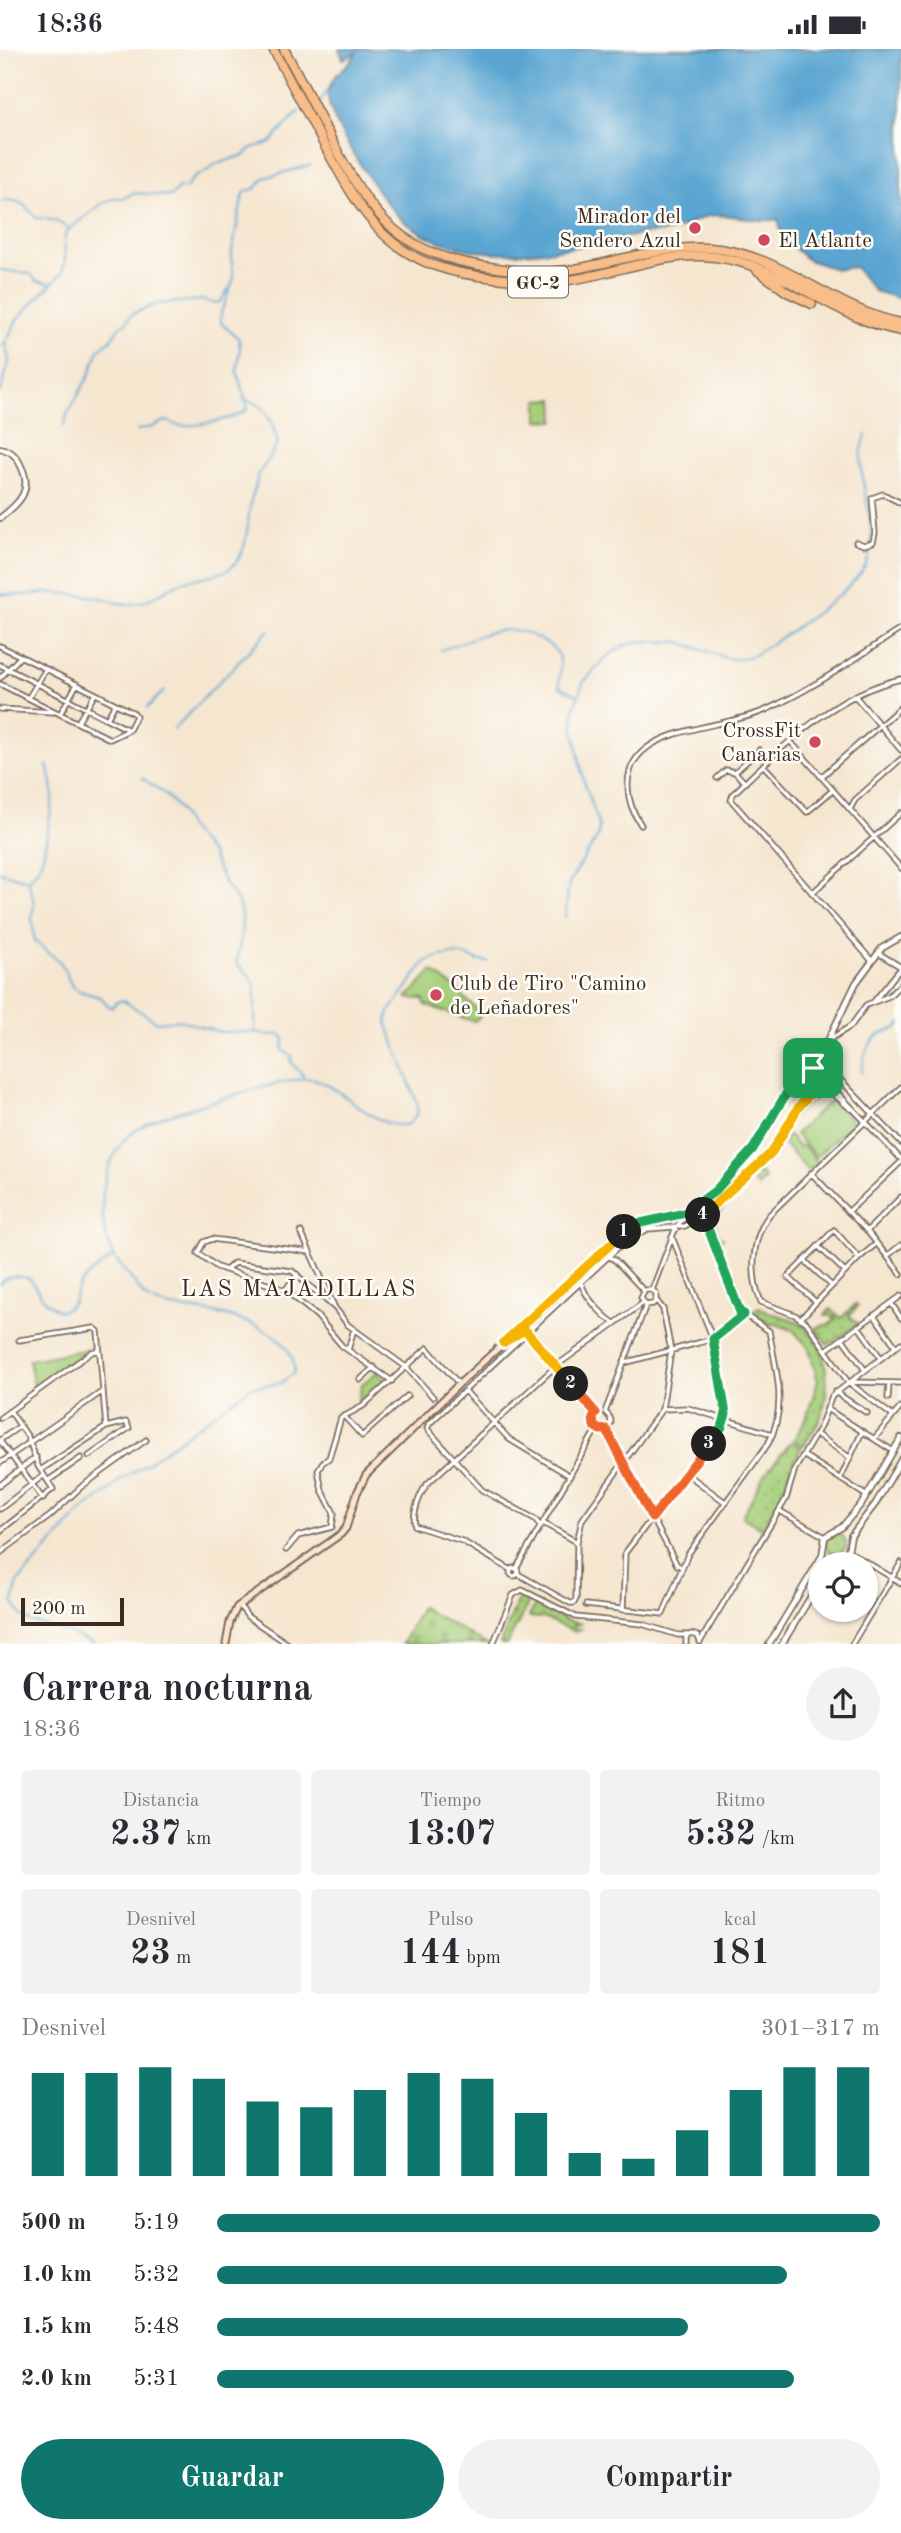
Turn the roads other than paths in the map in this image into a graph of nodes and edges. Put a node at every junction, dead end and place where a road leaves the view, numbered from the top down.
1 (273, 49) edge
2 (284, 49) edge
3 (705, 244) dead end
4 (731, 247) dead end
5 (622, 258) junction
6 (734, 260) junction
7 (796, 275) junction
8 (811, 305) dead end
9 (901, 323) edge
10 (901, 331) edge
11 (0, 448) edge
12 (901, 503) edge
13 (0, 518) edge
14 (856, 542) dead end
15 (901, 629) edge
16 (0, 646) edge
17 (21, 656) junction
18 (0, 665) edge
19 (46, 669) junction
20 (9, 670) junction
21 (901, 679) edge
22 (0, 681) edge
23 (37, 684) junction
24 (77, 684) junction
25 (95, 694) junction
26 (855, 696) junction
27 (29, 698) junction
28 (69, 700) junction
29 (115, 704) junction
30 (901, 707) edge
31 (0, 709) edge
32 (86, 709) junction
33 (55, 712) junction
34 (60, 714) junction
35 (107, 719) junction
36 (78, 723) junction
37 (880, 726) junction
38 (129, 730) junction
39 (790, 741) junction
40 (758, 750) dead end
41 (901, 750) edge
42 (901, 759) edge
43 (764, 765) junction
44 (735, 772) junction
45 (821, 777) junction
46 (717, 778) dead end
47 (745, 783) junction
48 (833, 790) junction
49 (850, 810) junction
50 (901, 813) edge
51 (640, 825) dead end
52 (874, 836) junction
53 (901, 868) edge
54 (812, 893) junction
55 (901, 937) edge
56 (878, 953) junction
57 (872, 961) junction
58 (901, 968) edge
59 (901, 984) edge
60 (875, 1000) junction
61 (829, 1040) junction
62 (815, 1066) junction
63 (830, 1068) junction
64 (799, 1079) junction
65 (816, 1079) junction
66 (823, 1081) junction
67 (901, 1087) edge
68 (856, 1112) junction
69 (873, 1114) junction
70 (866, 1121) junction
71 (789, 1125) junction
72 (901, 1143) edge
73 (901, 1160) edge
74 (811, 1173) junction
75 (901, 1197) edge
76 (692, 1208) junction
77 (848, 1212) junction
78 (703, 1215) junction
79 (676, 1227) junction
80 (867, 1231) junction
81 (301, 1232) dead end
82 (672, 1237) junction
83 (877, 1244) junction
84 (901, 1245) edge
85 (818, 1246) junction
86 (310, 1252) junction
87 (887, 1256) junction
88 (608, 1257) junction
89 (859, 1258) junction
90 (804, 1260) junction
91 (226, 1270) junction
92 (845, 1272) junction
93 (297, 1274) junction
94 (901, 1274) edge
95 (581, 1282) junction
96 (831, 1286) junction
97 (285, 1290) junction
98 (652, 1290) junction
99 (644, 1291) junction
100 (901, 1296) edge
101 (656, 1300) junction
102 (816, 1302) junction
103 (891, 1303) junction
104 (645, 1304) junction
105 (335, 1308) junction
106 (633, 1310) junction
107 (744, 1314) junction
108 (874, 1315) junction
109 (642, 1316) junction
110 (901, 1318) edge
111 (800, 1319) junction
112 (615, 1323) junction
113 (858, 1326) junction
114 (354, 1329) junction
115 (525, 1330) junction
116 (842, 1338) junction
117 (713, 1339) junction
118 (19, 1341) dead end
119 (901, 1343) edge
120 (896, 1347) junction
121 (99, 1350) junction
122 (348, 1350) junction
123 (826, 1350) junction
124 (671, 1351) junction
125 (881, 1358) junction
126 (624, 1363) junction
127 (556, 1366) junction
128 (374, 1367) junction
129 (406, 1367) junction
130 (865, 1370) junction
131 (360, 1380) dead end
132 (392, 1381) junction
133 (848, 1382) junction
134 (889, 1383) junction
135 (901, 1383) edge
136 (459, 1384) junction
137 (103, 1391) junction
138 (465, 1391) junction
139 (835, 1392) junction
140 (407, 1396) dead end
141 (433, 1397) dead end
142 (888, 1398) dead end
143 (901, 1407) edge
144 (662, 1409) junction
145 (827, 1409) junction
146 (10, 1411) junction
147 (605, 1412) junction
148 (596, 1413) junction
149 (867, 1413) dead end
150 (344, 1416) junction
151 (893, 1416) junction
152 (0, 1418) edge
153 (724, 1419) junction
154 (493, 1423) junction
155 (20, 1426) junction
156 (106, 1427) junction
157 (597, 1428) junction
158 (606, 1429) junction
159 (862, 1431) junction
160 (772, 1434) junction
161 (816, 1434) junction
162 (901, 1438) edge
163 (874, 1439) junction
164 (146, 1440) dead end
165 (0, 1441) edge
166 (30, 1441) junction
167 (893, 1451) junction
168 (803, 1455) junction
169 (10, 1456) junction
170 (89, 1456) dead end
171 (36, 1457) junction
172 (850, 1457) junction
173 (80, 1458) dead end
174 (454, 1459) junction
175 (901, 1460) edge
176 (624, 1462) junction
177 (0, 1463) edge
178 (20, 1469) junction
179 (42, 1469) junction
180 (687, 1474) junction
181 (44, 1475) junction
182 (570, 1476) junction
183 (840, 1478) junction
184 (49, 1481) junction
185 (0, 1485) edge
186 (32, 1485) junction
187 (867, 1496) junction
188 (43, 1499) junction
189 (725, 1502) junction
190 (0, 1509) edge
191 (780, 1511) junction
192 (652, 1518) junction
193 (542, 1525) junction
194 (0, 1531) edge
195 (836, 1531) junction
196 (825, 1537) junction
197 (849, 1541) junction
198 (577, 1542) junction
199 (286, 1550) dead end
200 (824, 1550) joint
201 (848, 1551) joint
202 (0, 1553) edge
203 (901, 1563) edge
204 (682, 1567) junction
205 (515, 1571) junction
206 (892, 1578) junction
207 (901, 1583) edge
208 (808, 1601) edge
209 (239, 1605) junction
210 (586, 1605) dead end
211 (623, 1610) junction
212 (706, 1632) junction
213 (678, 1635) junction
214 (688, 1635) junction
215 (696, 1635) junction
216 (700, 1643) edge
217 (226, 1644) edge
218 (288, 1644) edge
219 (493, 1644) edge
220 (685, 1644) edge
221 (769, 1644) edge
222 (782, 1644) edge
223 (852, 1644) edge

1 - 6 highway, GC-2
2 - 5 highway, GC-2
3 - 5 highway
4 - 7 highway
5 - 7 highway, GC-2
6 - 8 highway
6 - 10 highway, GC-2
7 - 9 highway, GC-2
11 - 13 street
12 - 14 street
15 - 51 street
16 - 17 street
17 - 19 street
17 - 20 street
18 - 20 street
19 - 23 street
19 - 24 street
20 - 22 street
20 - 23 street
21 - 26 street
22 - 27 street
23 - 27 street
23 - 28 street
24 - 25 street
24 - 28 street
25 - 29 street
25 - 32 street
26 - 37 street
26 - 39 street
27 - 33 street
28 - 32 street
28 - 34 street
29 - 35 street
29 - 38 street
30 - 37 street
31 - 33 street
32 - 35 street
32 - 36 street
33 - 34 street
34 - 36 street
35 - 38 street
36 - 38 street
37 - 41 street
37 - 45 street
39 - 43 street
39 - 45 street
40 - 44 street
42 - 49 street
43 - 47 street
43 - 48 street
44 - 46 street
44 - 47 street
45 - 48 street
47 - 54 street
48 - 49 street
49 - 52 street
50 - 52 street
52 - 53 street
52 - 54 street
54 - 57 street
55 - 56 street
56 - 57 street
56 - 58 street
57 - 61 street
58 - 60 street
59 - 60 street
60 - 61 street
61 - 62 street
61 - 63 street
62 - 63 main road
62 - 64 main road
62 - 65 main road
63 - 66 main road
63 - 69 street
64 - 65 main road
64 - 76 main road
65 - 66 main road
65 - 71 street
66 - 68 street
67 - 69 street
68 - 70 street
68 - 71 street
69 - 70 street
69 - 72 street
70 - 73 street
70 - 74 street
71 - 78 street
73 - 77 street
74 - 77 street
74 - 111 street
75 - 80 street
76 - 79 street
76 - 115 main road
77 - 80 street
78 - 79 street
78 - 107 street
79 - 82 street
79 - 88 street
80 - 83 street
81 - 86 street
82 - 98 street
82 - 117 street
83 - 87 street
83 - 89 street
84 - 87 street
85 - 89 street
85 - 90 street
85 - 92 street
86 - 91 street
86 - 105 street
87 - 94 street
88 - 95 street
88 - 99 street
89 - 92 street
90 - 96 street
90 - 102 street
91 - 93 street
91 - 97 street
92 - 96 street
93 - 97 street
93 - 105 street
95 - 112 street
95 - 115 street
96 - 102 street
97 - 122 street
98 - 99 street
98 - 101 street
99 - 104 street
100 - 103 street
101 - 104 street
101 - 124 street
102 - 111 street
103 - 108 street
103 - 110 street
104 - 106 street
104 - 109 street
105 - 114 street
106 - 109 street
106 - 112 street
107 - 117 street
107 - 160 street
108 - 113 street
108 - 120 street
109 - 126 street
111 - 123 street
112 - 127 street
113 - 116 street
113 - 125 street
114 - 122 street
114 - 129 street
115 - 127 street
115 - 136 main road
115 - 138 street
116 - 123 street
116 - 130 street
117 - 124 street
117 - 153 street
118 - 121 street
119 - 120 street
120 - 125 street
121 - 137 street
121 - 146 street
122 - 128 street
123 - 133 street
124 - 126 street
124 - 144 street
125 - 130 street
126 - 147 street
127 - 148 street
127 - 154 street
128 - 131 street
128 - 132 street
129 - 132 street
129 - 136 street
129 - 141 street
130 - 133 street
132 - 150 street
133 - 134 street
133 - 139 street
133 - 151 street
134 - 135 street
134 - 142 street
136 - 209 main road
137 - 156 street
137 - 166 street
138 - 154 street
138 - 174 street
139 - 145 street
139 - 149 street
140 - 150 street
143 - 151 street
144 - 153 street
144 - 176 street
145 - 159 street
145 - 161 street
146 - 152 street
146 - 155 street
147 - 148 street
147 - 158 street
148 - 157 street
150 - 199 street
151 - 163 street
153 - 160 street
153 - 180 street
154 - 174 street
154 - 182 street
155 - 165 street
155 - 166 street
156 - 170 street
156 - 179 street
157 - 158 street
157 - 182 street
158 - 176 street
159 - 163 street
159 - 172 street
160 - 189 street
161 - 168 street
161 - 172 street
162 - 167 street
163 - 167 street
164 - 202 street
165 - 169 street
166 - 169 street
166 - 171 street
167 - 187 street
168 - 183 street
168 - 191 street
169 - 177 street
169 - 178 street
171 - 178 street
171 - 179 street
172 - 183 street
173 - 184 street
174 - 193 street
174 - 205 street
175 - 197 street
176 - 192 street
176 - 198 street
178 - 185 street
178 - 186 street
179 - 181 street
180 - 189 street
180 - 192 street
181 - 184 street
181 - 186 street
182 - 193 street
183 - 187 street
184 - 188 street
186 - 188 street
186 - 190 street
187 - 195 street
188 - 194 street
189 - 204 street
191 - 196 street
191 - 212 street
192 - 204 street
192 - 211 street
193 - 198 street
193 - 205 street
195 - 196 street
195 - 197 street
196 - 200 street
197 - 201 street
198 - 205 street
200 - 221 street
201 - 206 street
203 - 206 street
204 - 211 street
206 - 207 street
206 - 223 street
208 - 222 street
209 - 217 main road
209 - 218 street
210 - 211 street
212 - 215 street
212 - 216 street
213 - 214 street
213 - 219 street
213 - 220 street
214 - 215 street
214 - 220 street
215 - 216 street

